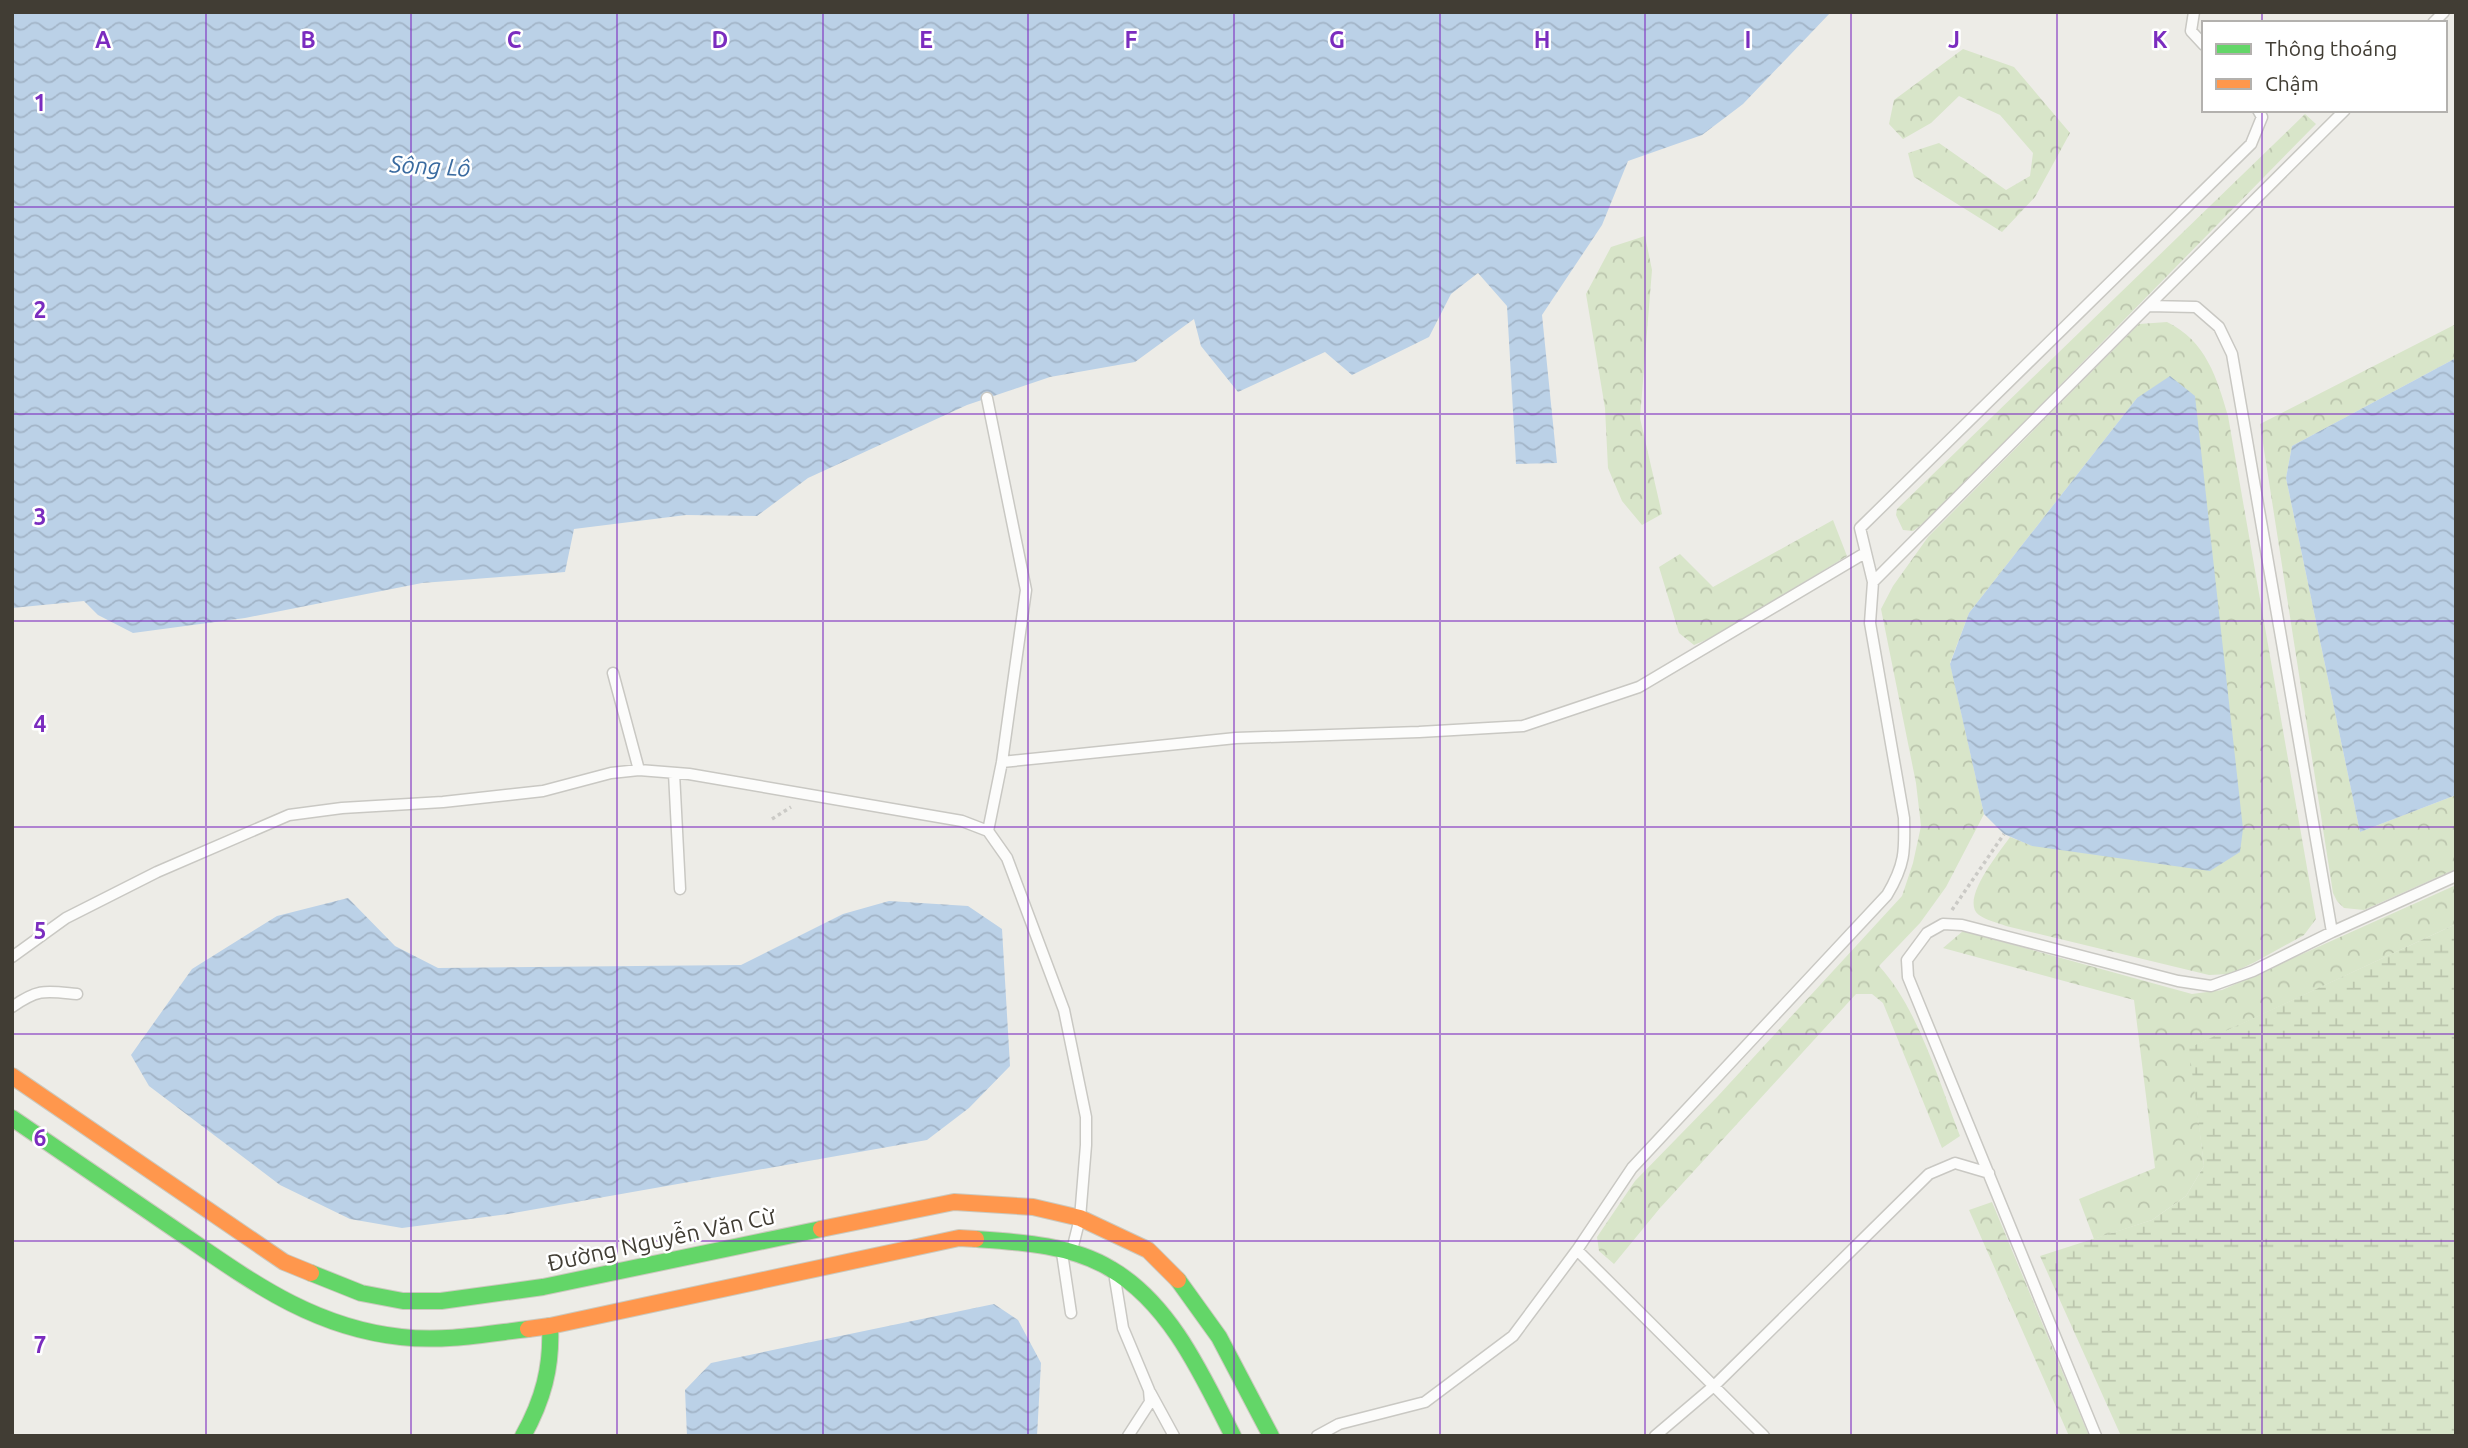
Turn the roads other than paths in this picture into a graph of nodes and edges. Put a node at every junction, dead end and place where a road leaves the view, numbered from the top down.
1 (2194, 12) edge
2 (2202, 43) edge
3 (2259, 112) edge
4 (2343, 112) edge
5 (2148, 306) junction
6 (987, 398) dead end
7 (1865, 553) junction
8 (1873, 582) junction
9 (613, 673) dead end
10 (1002, 762) junction
11 (639, 770) junction
12 (674, 773) junction
13 (988, 831) junction
14 (2456, 876) edge
15 (680, 890) dead end
16 (2332, 932) junction
17 (12, 957) edge
18 (77, 994) dead end
19 (12, 1007) edge
20 (12, 1076) edge
21 (12, 1118) edge
22 (1989, 1173) junction
23 (1080, 1218) junction
24 (1577, 1250) junction
25 (1067, 1251) junction
26 (1114, 1269) junction
27 (1071, 1313) dead end
28 (550, 1325) junction
29 (1715, 1385) junction
30 (1149, 1390) junction
31 (523, 1436) edge
32 (1128, 1436) edge
33 (1174, 1436) edge
34 (1233, 1436) edge
35 (1271, 1436) edge
36 (1317, 1436) edge
37 (1654, 1436) edge
38 (1764, 1436) edge
39 (2096, 1436) edge

1 - 2 lane
3 - 7 lane
4 - 5 lane
5 - 8 lane
5 - 16 lane
6 - 10 lane
7 - 8 lane
7 - 10 lane
8 - 24 lane
9 - 11 lane
10 - 13 lane
11 - 12 lane
11 - 17 lane
12 - 13 lane
12 - 15 lane
13 - 23 lane
14 - 16 lane
16 - 22 lane
18 - 19 lane
20 - 23 main road, Đường Nguyễn Văn Cừ
21 - 28 main road
22 - 29 lane
22 - 39 lane
23 - 25 lane
23 - 35 main road, Đường Nguyễn Văn Cừ
24 - 29 lane
24 - 36 lane
25 - 26 main road
25 - 27 lane
25 - 28 main road
26 - 30 lane
26 - 34 main road
28 - 31 main road
29 - 37 lane
29 - 38 lane
30 - 32 lane
30 - 33 lane

